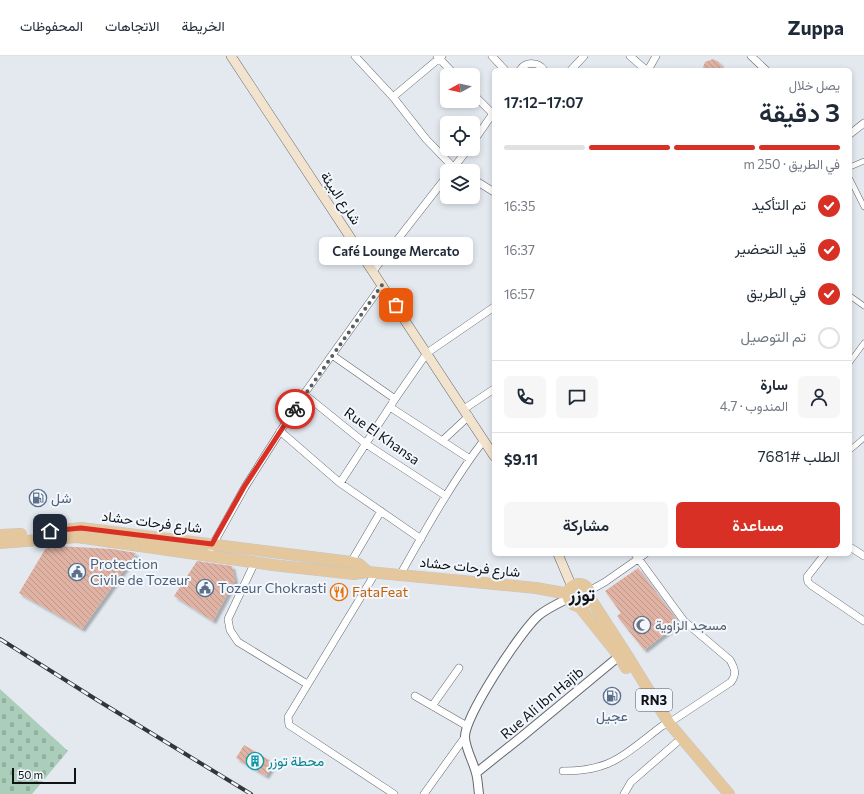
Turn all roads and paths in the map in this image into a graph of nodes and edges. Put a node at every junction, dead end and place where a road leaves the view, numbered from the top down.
1 (231, 56) edge
2 (355, 56) edge
3 (492, 56) edge
4 (584, 56) edge
5 (630, 56) edge
6 (656, 56) edge
7 (751, 56) edge
8 (440, 57) edge
9 (449, 68) edge
10 (503, 68) edge
11 (522, 68) edge
12 (542, 68) edge
13 (573, 68) edge
14 (645, 68) edge
15 (648, 68) edge
16 (764, 68) edge
17 (393, 97) junction
18 (480, 101) edge
19 (492, 112) edge
20 (492, 114) edge
21 (864, 123) edge
22 (480, 132) edge
23 (852, 132) edge
24 (864, 161) edge
25 (449, 164) edge
26 (852, 166) edge
27 (480, 183) edge
28 (852, 183) edge
29 (440, 185) edge
30 (492, 191) edge
31 (864, 207) edge
32 (373, 271) junction
33 (382, 285) junction
34 (852, 297) edge
35 (864, 306) edge
36 (492, 308) edge
37 (864, 343) edge
38 (427, 353) junction
39 (332, 355) junction
40 (852, 359) edge
41 (492, 391) edge
42 (304, 394) junction
43 (395, 399) junction
44 (390, 407) junction
45 (467, 413) junction
46 (280, 431) junction
47 (864, 438) edge
48 (484, 440) junction
49 (442, 441) junction
50 (366, 444) junction
51 (852, 448) edge
52 (492, 453) edge
53 (470, 459) junction
54 (340, 483) junction
55 (446, 496) junction
56 (381, 511) junction
57 (0, 535) edge
58 (421, 539) junction
59 (0, 543) edge
60 (212, 544) junction
61 (852, 548) edge
62 (276, 553) junction
63 (208, 555) junction
64 (559, 556) edge
65 (637, 556) edge
66 (823, 556) edge
67 (864, 556) edge
68 (255, 562) junction
69 (351, 562) junction
70 (273, 565) junction
71 (372, 572) junction
72 (400, 575) junction
73 (570, 593) junction
74 (590, 595) junction
75 (579, 606) junction
76 (864, 621) edge
77 (622, 654) junction
78 (459, 668) dead end
79 (307, 684) junction
80 (415, 696) dead end
81 (432, 706) junction
82 (665, 724) junction
83 (467, 726) junction
84 (465, 737) junction
85 (676, 743) junction
86 (563, 771) dead end
87 (476, 773) junction
88 (394, 794) edge
89 (424, 794) edge
90 (479, 794) edge
91 (624, 794) edge
92 (719, 794) edge
93 (729, 794) edge

1 - 32 main road, شارع البيئة
2 - 17 street
3 - 10 street
4 - 13 street
5 - 14 street
6 - 15 street
7 - 16 street
8 - 9 street
8 - 17 street
11 - 12 street
17 - 25 street
18 - 19 street
20 - 22 street
21 - 23 street
24 - 26 street
27 - 30 street
28 - 31 street
29 - 32 street
32 - 33 main road, شارع البيئة
33 - 38 main road, شارع البيئة
33 - 39 street
34 - 35 street
36 - 38 street
37 - 40 street
38 - 43 street
38 - 45 main road, شارع البيئة
39 - 42 street
39 - 43 street
41 - 45 street
42 - 46 street
42 - 50 street, Rue El Khansa
43 - 44 street
44 - 49 street
44 - 50 street
45 - 48 main road, شارع البيئة
45 - 49 street
46 - 54 street
46 - 60 street
47 - 51 street
48 - 52 main road, شارع البيئة
48 - 53 street
49 - 53 street
50 - 54 street
50 - 55 street, Rue El Khansa
53 - 55 street
54 - 56 street
55 - 58 street
56 - 58 street
56 - 69 street
57 - 60 main road, شارع فرحات حشاد / RN3
58 - 72 street
59 - 63 main road, شارع فرحات حشاد / RN3
60 - 62 main road, شارع فرحات حشاد / RN3
60 - 63 street
61 - 67 street
62 - 69 main road, شارع فرحات حشاد / RN3
62 - 70 main road
63 - 68 main road, شارع فرحات حشاد / RN3
64 - 73 main road
65 - 74 street
65 - 82 street
66 - 76 street
68 - 70 main road, شارع فرحات حشاد / RN3
68 - 79 street
69 - 71 main road, شارع فرحات حشاد / RN3
70 - 71 main road, شارع فرحات حشاد / RN3
71 - 72 main road, شارع فرحات حشاد / RN3
71 - 79 street
72 - 73 main road, شارع فرحات حشاد / RN3
73 - 74 main road, RN3
73 - 75 main road, RN3
73 - 83 street
74 - 75 main road
74 - 77 main road, RN3
75 - 77 main road, RN3
77 - 82 main road, RN3
77 - 87 street, Rue Ali Ibn Hajib
78 - 81 street
79 - 88 street
80 - 81 street
81 - 83 street
82 - 85 main road, RN3
82 - 86 street
82 - 93 main road, RN3
83 - 84 street
84 - 87 street
84 - 89 street
85 - 91 street
85 - 92 main road, RN3
87 - 90 street

